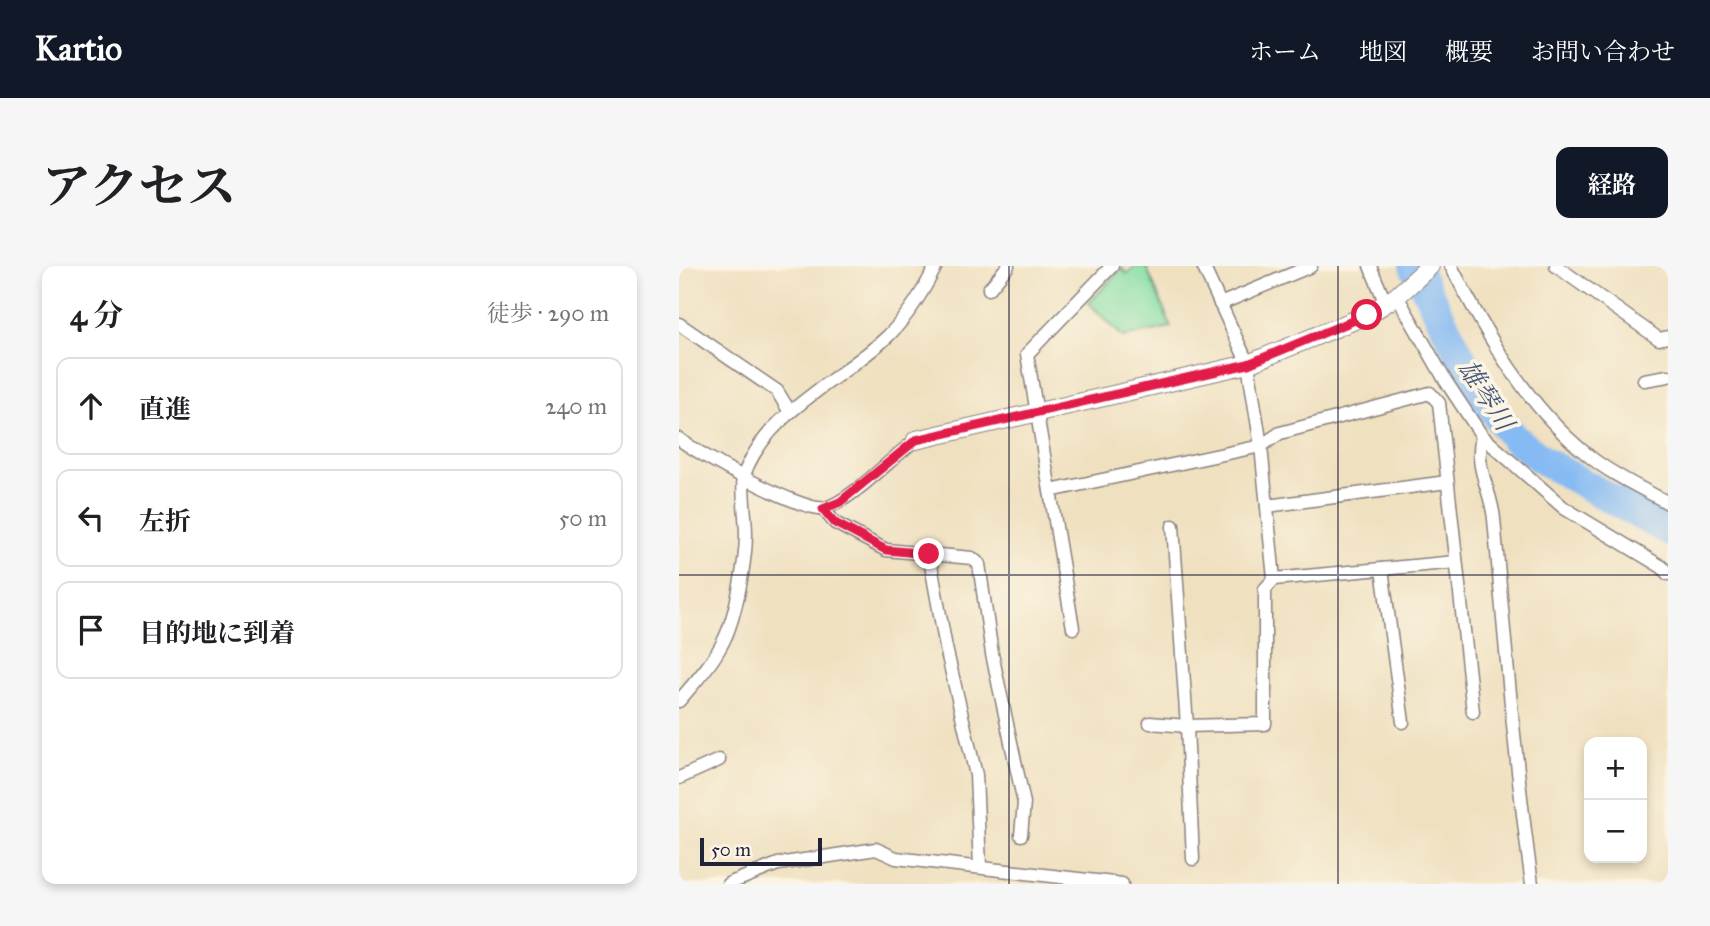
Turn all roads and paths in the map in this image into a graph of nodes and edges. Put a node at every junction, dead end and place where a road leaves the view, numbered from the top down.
1 (936, 266) edge
2 (1009, 266) edge
3 (1112, 266) edge
4 (1203, 266) edge
5 (1311, 266) edge
6 (1370, 266) edge
7 (1430, 266) edge
8 (1451, 266) edge
9 (1556, 266) edge
10 (1289, 270) edge
11 (989, 289) dead end
12 (1395, 297) junction
13 (1220, 304) junction
14 (679, 324) edge
15 (1668, 337) edge
16 (1248, 364) junction
17 (1668, 376) edge
18 (1644, 380) dead end
19 (790, 412) junction
20 (1036, 413) junction
21 (1482, 436) junction
22 (679, 439) edge
23 (916, 440) joint
24 (1261, 446) junction
25 (743, 477) junction
26 (1447, 482) junction
27 (1050, 491) junction
28 (1668, 503) edge
29 (1267, 506) junction
30 (823, 509) junction
31 (1173, 526) dead end
32 (929, 554) junction
33 (1456, 562) junction
34 (1382, 569) junction
35 (1668, 574) edge
36 (1274, 579) junction
37 (1073, 628) dead end
38 (679, 701) edge
39 (1473, 712) dead end
40 (1403, 722) dead end
41 (1150, 723) dead end
42 (1187, 726) junction
43 (719, 760) dead end
44 (679, 778) edge
45 (1021, 835) dead end
46 (1193, 859) dead end
47 (980, 867) junction
48 (728, 884) edge
49 (1122, 884) edge
50 (1532, 884) edge

1 - 19 street
2 - 11 street
3 - 20 street
4 - 13 street
5 - 10 street
6 - 12 street
7 - 12 street
8 - 28 street
9 - 15 street
10 - 13 street
12 - 16 street
12 - 21 street
13 - 16 street
14 - 19 street
16 - 20 street
16 - 24 street
17 - 18 street
19 - 25 street
20 - 23 street
20 - 27 street
21 - 35 street
21 - 50 street
22 - 25 street
23 - 30 street
24 - 26 street
24 - 27 street
24 - 29 street
25 - 30 street
25 - 38 street
26 - 29 street
26 - 33 street
27 - 37 street
29 - 36 street
30 - 32 street
31 - 42 street
32 - 45 street
32 - 47 street
33 - 34 street
33 - 39 street
34 - 36 street
34 - 40 street
36 - 42 street
41 - 42 street
42 - 46 street
43 - 44 street
47 - 48 street
47 - 49 street

